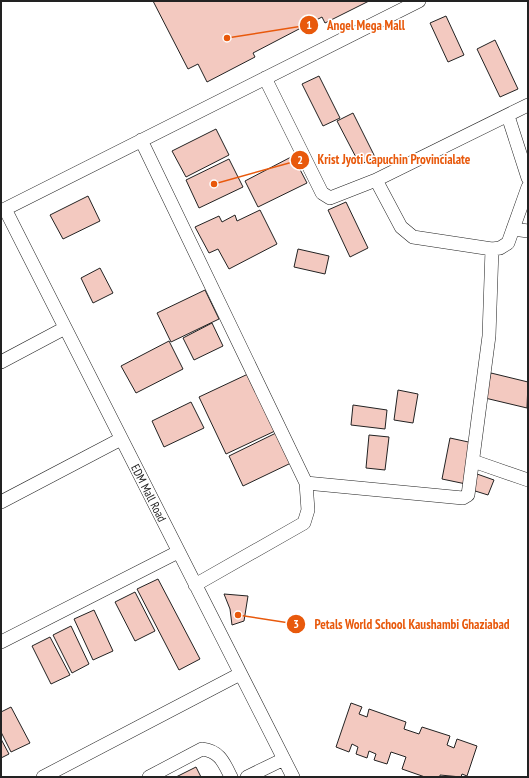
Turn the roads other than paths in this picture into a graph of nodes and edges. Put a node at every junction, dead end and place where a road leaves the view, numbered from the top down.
1 (415, 2) edge
2 (265, 78) junction
3 (528, 105) edge
4 (508, 116) junction
5 (141, 140) junction
6 (528, 178) edge
7 (376, 180) junction
8 (528, 187) edge
9 (3, 210) edge
10 (513, 229) junction
11 (528, 231) edge
12 (492, 249) junction
13 (65, 328) junction
14 (1, 362) edge
15 (121, 439) junction
16 (473, 461) junction
17 (528, 480) edge
18 (306, 484) junction
19 (1, 502) edge
20 (178, 552) junction
21 (195, 585) junction
22 (1, 642) edge
23 (240, 674) junction
24 (284, 759) junction
25 (43, 777) edge
26 (149, 777) edge
27 (231, 777) edge
28 (247, 777) edge
29 (292, 777) edge

1 - 2 street
2 - 5 street
2 - 7 street
3 - 4 street
4 - 6 street
4 - 7 street
5 - 9 street
5 - 18 street
7 - 12 street
8 - 10 street
9 - 13 street, EDM Mall Road
10 - 11 street
10 - 12 street
12 - 16 street
13 - 14 street
13 - 15 street, EDM Mall Road
15 - 19 street
15 - 20 street, EDM Mall Road
16 - 17 street
16 - 18 street
18 - 21 street
20 - 21 street, EDM Mall Road
20 - 22 street
21 - 23 street, EDM Mall Road
23 - 24 street, EDM Mall Road
23 - 25 street
24 - 28 street
24 - 29 street, EDM Mall Road
26 - 27 street

